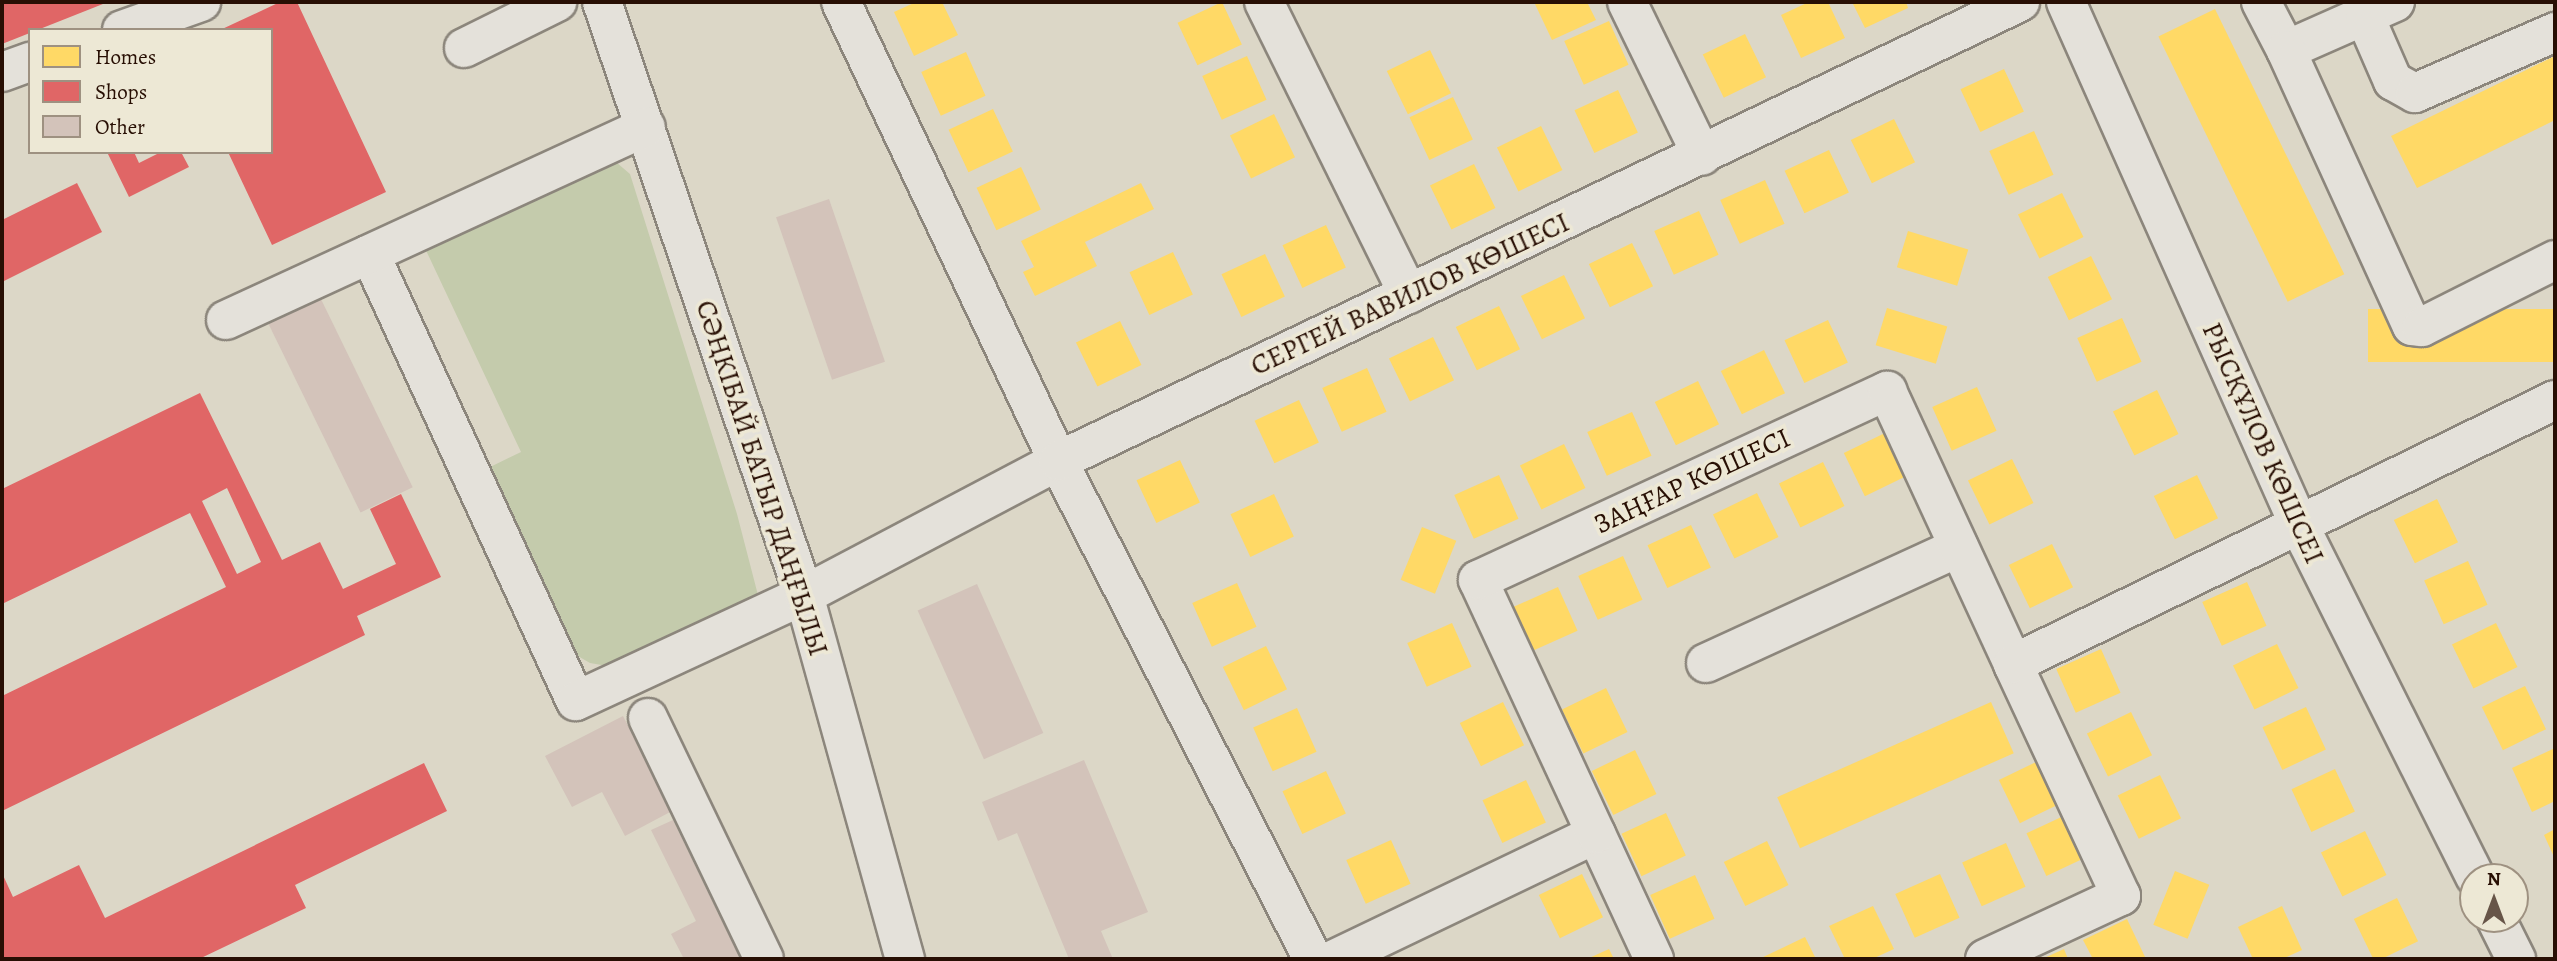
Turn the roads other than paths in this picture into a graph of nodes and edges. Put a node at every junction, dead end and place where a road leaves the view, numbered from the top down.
1 (201, 2) edge
2 (557, 2) edge
3 (602, 2) edge
4 (841, 2) edge
5 (1264, 2) edge
6 (1627, 2) edge
7 (2020, 2) edge
8 (2066, 2) edge
9 (2261, 2) edge
10 (2380, 9) edge
11 (127, 28) edge
12 (2555, 32) edge
13 (464, 48) dead end
14 (2286, 51) junction
15 (28, 63) edge
16 (2, 72) edge
17 (646, 127) junction
18 (1702, 156) junction
19 (370, 254) junction
20 (2555, 260) edge
21 (1408, 293) junction
22 (226, 320) dead end
23 (2555, 400) edge
24 (1058, 461) junction
25 (2300, 527) junction
26 (1959, 547) junction
27 (804, 595) junction
28 (1706, 663) dead end
29 (2013, 664) junction
30 (648, 718) dead end
31 (1596, 834) junction
32 (2468, 863) edge
33 (2503, 933) edge
34 (764, 959) edge
35 (905, 959) edge
36 (1314, 959) edge
37 (1335, 959) edge
38 (1654, 959) edge
39 (1985, 959) edge
40 (2516, 959) edge

1 - 11 street
2 - 13 street
3 - 17 street, СӘҢКІБАЙ БАТЫР ДАҢҒЫЛЫ
4 - 24 street
5 - 21 street
6 - 18 street
7 - 18 street, СЕРГЕЙ ВАВИЛОВ КӨШЕСІ
8 - 25 street, РЫСҚҰЛОВ КӨШСЕІ
9 - 14 street
10 - 12 street
10 - 14 street
14 - 20 street
15 - 16 street
17 - 19 street
17 - 27 street, СӘҢКІБАЙ БАТЫР ДАҢҒЫЛЫ
18 - 21 street, СЕРГЕЙ ВАВИЛОВ КӨШЕСІ
19 - 22 street
19 - 27 street, СЕРГЕЙ ВАВИЛОВ КӨШЕСІ
21 - 24 street, СЕРГЕЙ ВАВИЛОВ КӨШЕСІ
23 - 25 street
24 - 27 street, СЕРГЕЙ ВАВИЛОВ КӨШЕСІ
24 - 36 street
25 - 29 street
25 - 32 street, РЫСҚҰЛОВ КӨШСЕІ
26 - 28 street
26 - 29 street, ЗАҢҒАР КӨШЕСІ
26 - 31 street, ЗАҢҒАР КӨШЕСІ
27 - 35 street, СӘҢКІБАЙ БАТЫР ДАҢҒЫЛЫ
29 - 39 street, ЗАҢҒАР КӨШЕСІ
30 - 34 street
31 - 37 street
31 - 38 street, ЗАҢҒАР КӨШЕСІ
33 - 40 street

